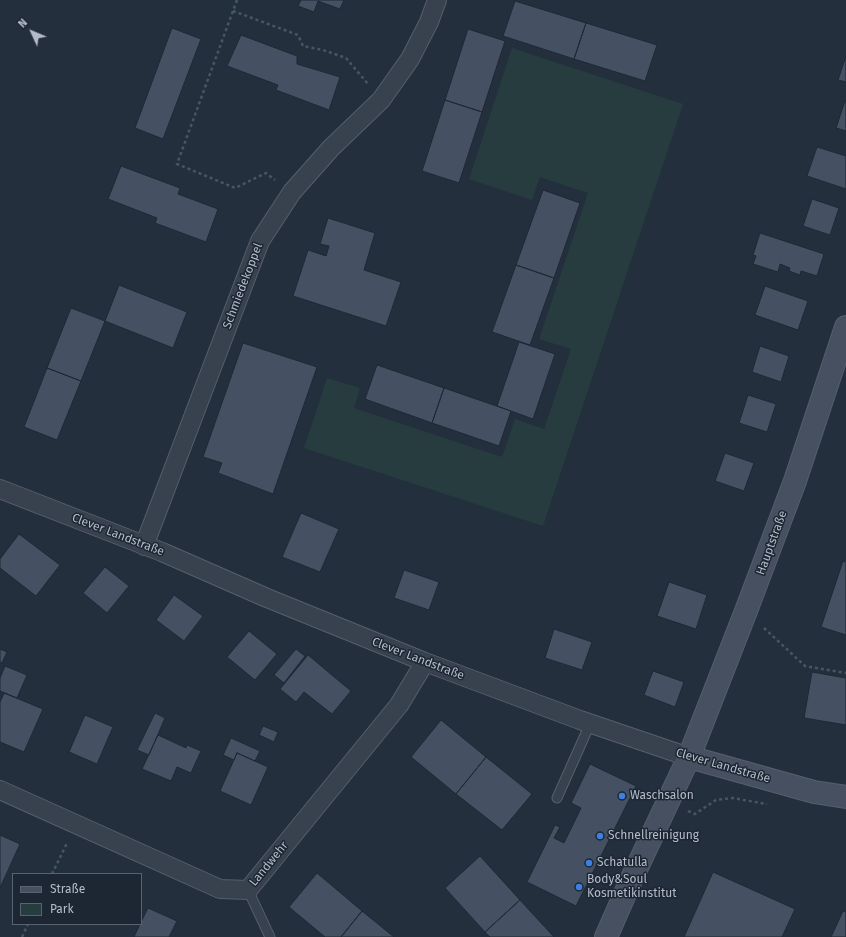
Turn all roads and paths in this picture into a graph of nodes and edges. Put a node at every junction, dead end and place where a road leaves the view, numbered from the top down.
1 (237, 0) edge
2 (437, 0) edge
3 (233, 11) junction
4 (381, 100) junction
5 (292, 192) junction
6 (846, 327) edge
7 (0, 489) edge
8 (144, 546) junction
9 (746, 611) junction
10 (425, 662) junction
11 (846, 673) edge
12 (590, 724) junction
13 (689, 757) junction
14 (0, 790) edge
15 (557, 798) dead end
16 (846, 798) edge
17 (669, 801) junction
18 (769, 805) dead end
19 (76, 825) junction
20 (52, 873) edge
21 (248, 890) junction
22 (28, 925) edge
23 (22, 937) edge
24 (270, 937) edge
25 (606, 937) edge

1 - 3 path
2 - 4 street, Schmiedekoppel
3 - 4 path
3 - 5 path
4 - 5 street, Schmiedekoppel
5 - 8 street, Schmiedekoppel
6 - 9 main road, Hauptstraße
7 - 8 street, Clever Landstraße
8 - 10 street, Clever Landstraße
9 - 11 path
9 - 13 main road, Hauptstraße
10 - 12 street, Clever Landstraße
10 - 21 street, Landwehr
12 - 13 street, Clever Landstraße
12 - 15 lane
13 - 16 main road, Clever Landstraße
13 - 17 main road, Hauptstraße
14 - 19 street, Landwehr
17 - 18 path
17 - 25 main road, Hauptstraße
19 - 20 path
19 - 21 street, Landwehr
21 - 24 lane
22 - 23 path

